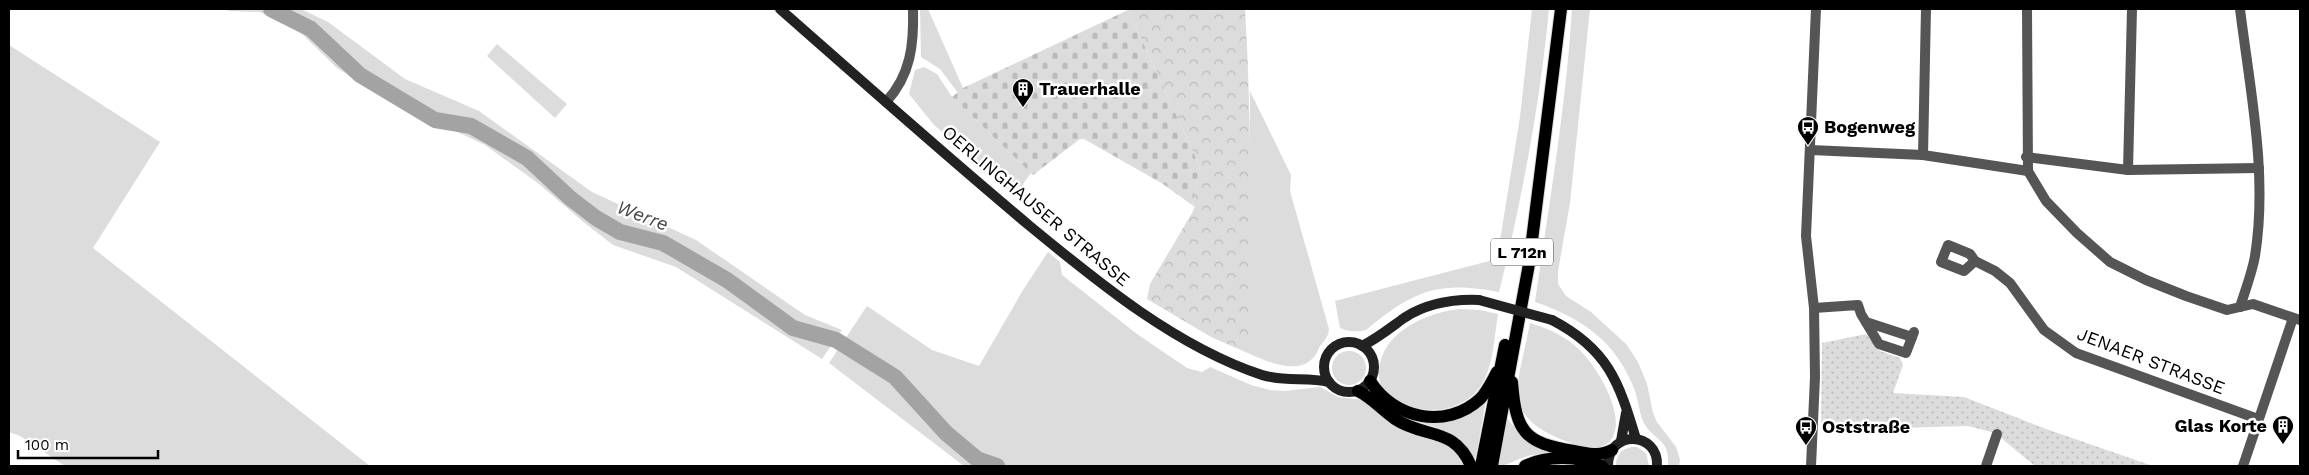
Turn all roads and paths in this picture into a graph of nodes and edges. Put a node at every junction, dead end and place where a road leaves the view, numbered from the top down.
1 (780, 9) edge
2 (913, 9) edge
3 (1562, 9) edge
4 (1816, 9) edge
5 (1926, 9) edge
6 (2027, 9) edge
7 (2132, 9) edge
8 (2240, 9) edge
9 (886, 102) junction
10 (1811, 150) junction
11 (1922, 155) junction
12 (2026, 157) junction
13 (2259, 168) junction
14 (2128, 170) junction
15 (2028, 171) junction
16 (1975, 261) dead end
17 (1814, 308) junction
18 (2240, 308) junction
19 (2296, 319) edge
20 (1866, 322) junction
21 (1387, 332) junction
22 (1362, 346) junction
23 (1372, 357) junction
24 (1325, 363) junction
25 (1506, 364) junction
26 (1300, 378) junction
27 (1370, 381) junction
28 (1329, 382) junction
29 (1358, 390) junction
30 (1626, 412) junction
31 (2258, 419) junction
32 (1997, 434) dead end
33 (1636, 439) junction
34 (1616, 446) junction
35 (1471, 466) edge
36 (1481, 466) edge
37 (1492, 466) edge
38 (1525, 466) edge
39 (1602, 466) edge
40 (1608, 466) edge
41 (1657, 466) edge
42 (1811, 466) edge
43 (1986, 466) edge
44 (2243, 466) edge

1 - 9 main road, OERLINGHAUSER STRASSE
2 - 9 street
3 - 25 main road, L 712n
4 - 10 street
5 - 11 street
6 - 12 street
7 - 14 street
8 - 13 street
9 - 26 main road, OERLINGHAUSER STRASSE
10 - 11 street
10 - 17 street
11 - 15 street
12 - 14 street
12 - 15 street
13 - 14 street
13 - 18 street
15 - 18 street
16 - 31 street, JENAER STRASSE
17 - 20 street
17 - 42 street
18 - 19 street
19 - 31 street
20 - 20 street
21 - 22 main road
21 - 23 main road
21 - 30 main road, bridge
22 - 23 main road
22 - 24 main road
23 - 27 main road
24 - 26 main road
24 - 28 main road
25 - 27 main road, L 712n
25 - 34 main road, L 712n
25 - 36 main road, L 712n
25 - 37 main road, L 712n
26 - 28 main road, OERLINGHAUSER STRASSE
27 - 29 main road
28 - 29 main road
29 - 35 main road
30 - 33 main road
30 - 34 main road
31 - 44 street
32 - 43 street
33 - 34 main road
33 - 41 main road
34 - 40 main road
38 - 39 main road

